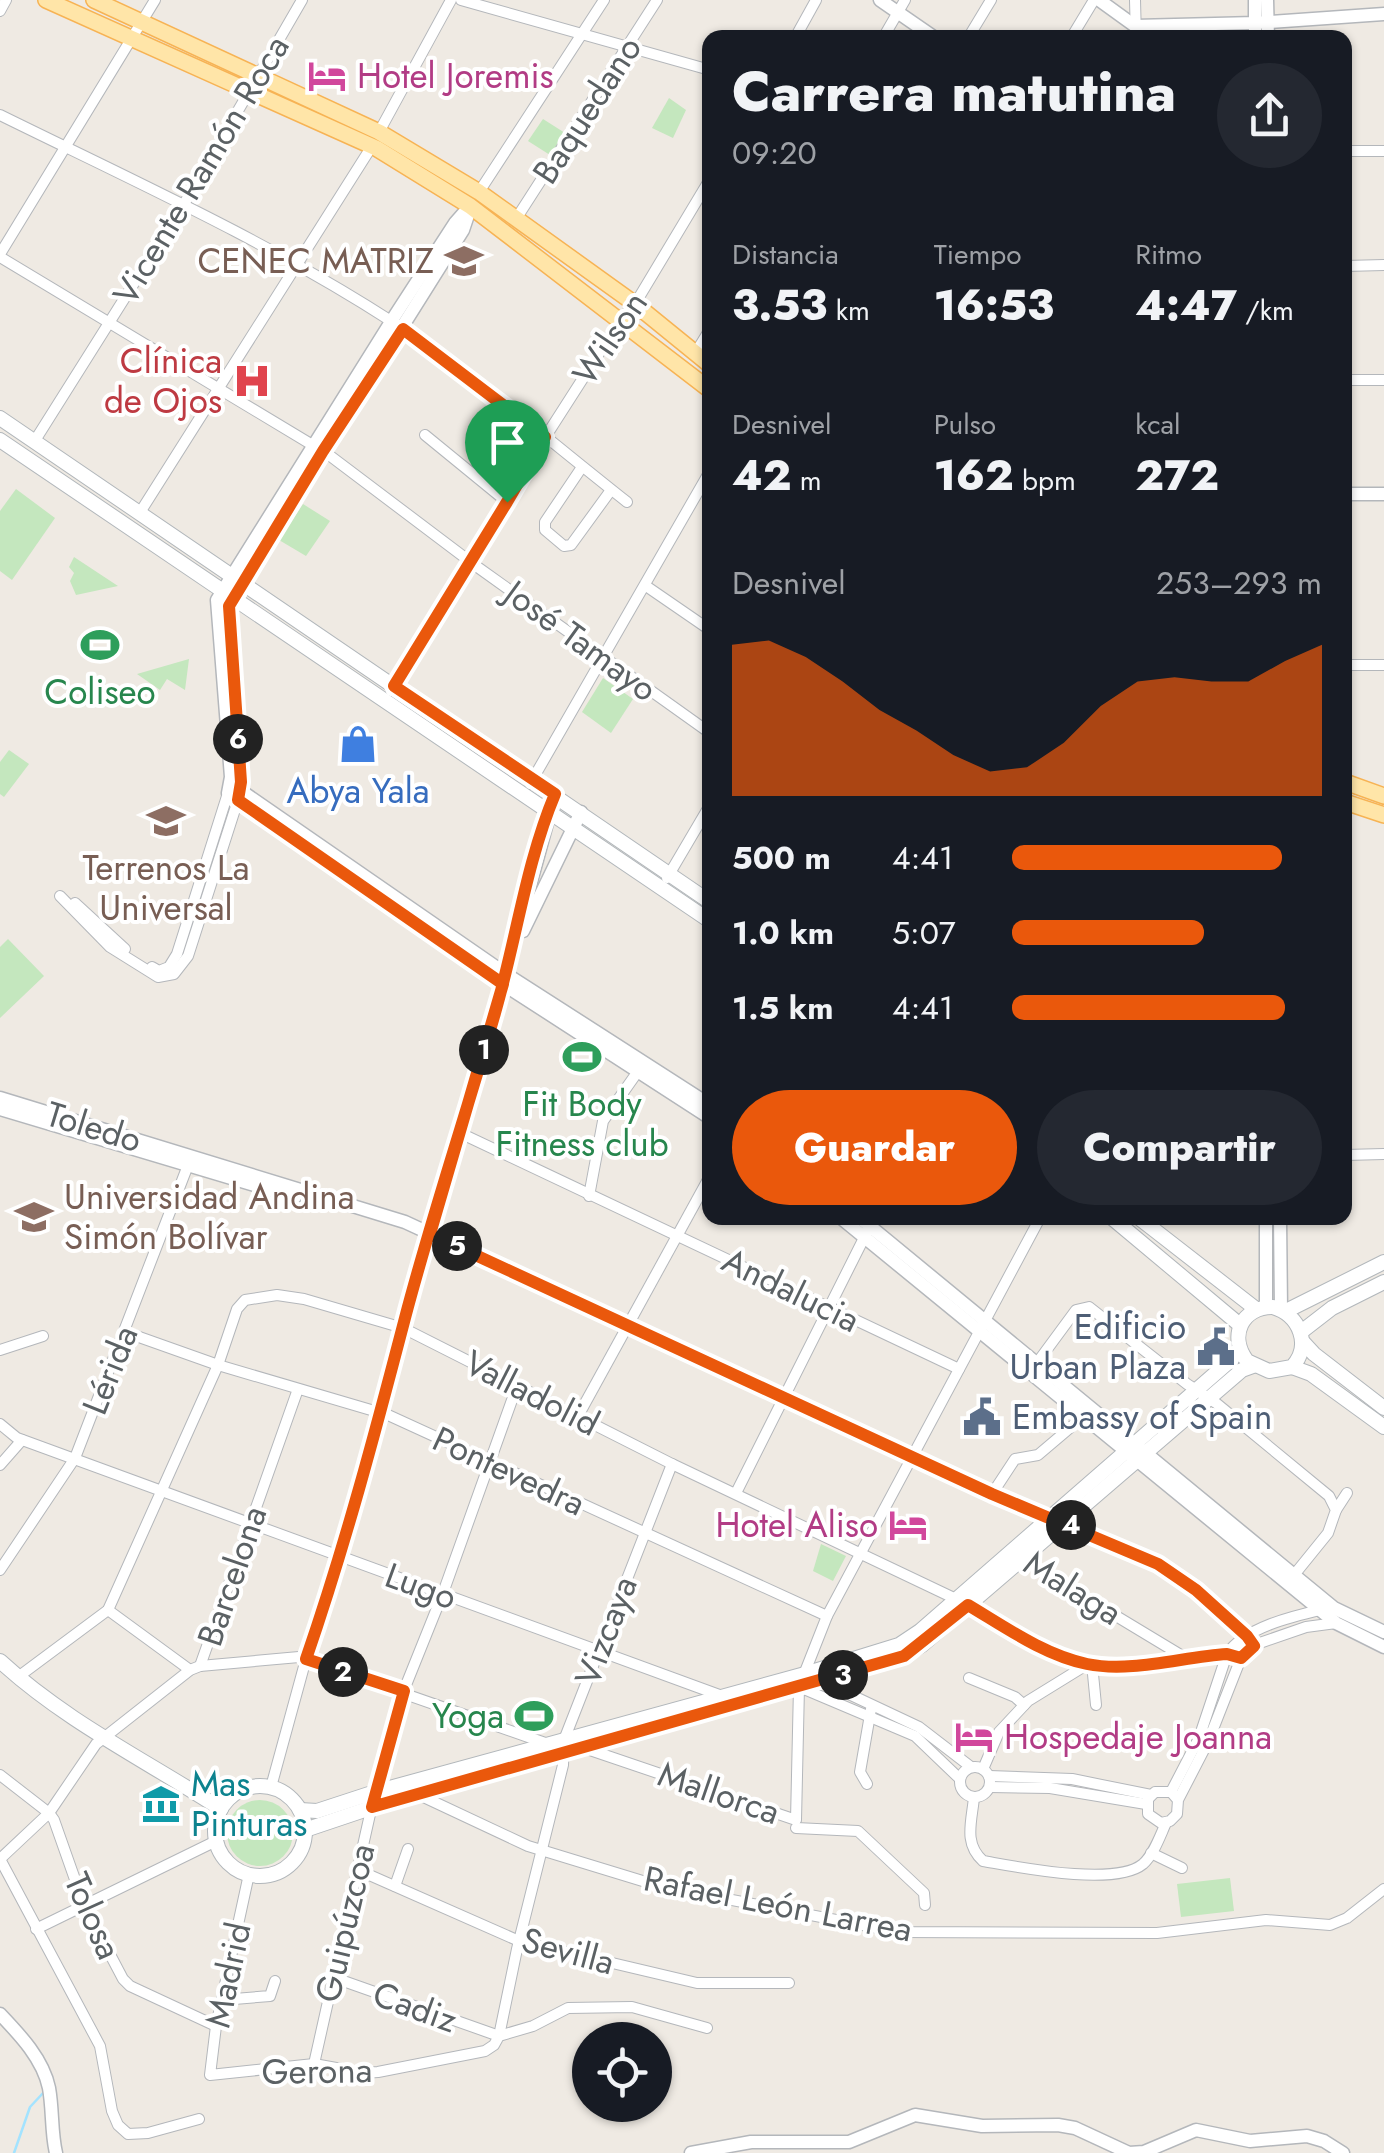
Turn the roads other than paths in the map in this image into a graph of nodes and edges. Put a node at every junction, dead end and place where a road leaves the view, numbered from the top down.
1 (6, 0) edge
2 (46, 0) edge
3 (94, 0) edge
4 (155, 0) edge
5 (302, 0) edge
6 (451, 0) edge
7 (462, 0) edge
8 (604, 0) edge
9 (657, 0) edge
10 (816, 0) edge
11 (880, 0) edge
12 (991, 0) edge
13 (1096, 0) edge
14 (1135, 0) edge
15 (1255, 0) edge
16 (1268, 0) edge
17 (902, 6) edge
18 (0, 10) edge
19 (1384, 14) edge
20 (142, 21) junction
21 (1260, 28) edge
22 (799, 30) edge
23 (888, 30) edge
24 (926, 30) edge
25 (973, 30) edge
26 (1075, 30) edge
27 (1134, 30) edge
28 (1136, 30) edge
29 (1198, 30) edge
30 (582, 35) junction
31 (132, 39) junction
32 (628, 47) junction
33 (702, 68) edge
34 (254, 85) junction
35 (0, 114) edge
36 (376, 139) junction
37 (65, 147) junction
38 (1352, 151) edge
39 (1384, 151) edge
40 (702, 192) edge
41 (698, 198) junction
42 (474, 199) junction
43 (702, 201) edge
44 (184, 205) junction
45 (516, 219) junction
46 (0, 255) edge
47 (298, 266) junction
48 (1352, 266) edge
49 (1384, 266) edge
50 (635, 304) junction
51 (620, 319) junction
52 (110, 322) junction
53 (397, 325) junction
54 (702, 342) edge
55 (696, 352) junction
56 (702, 358) edge
57 (1352, 380) edge
58 (1384, 380) edge
59 (702, 384) edge
60 (218, 386) junction
61 (0, 418) edge
62 (425, 435) dead end
63 (545, 437) junction
64 (0, 440) edge
65 (34, 442) junction
66 (318, 449) junction
67 (582, 467) junction
68 (702, 486) edge
69 (104, 490) junction
70 (611, 490) junction
71 (75, 491) junction
72 (1352, 494) edge
73 (1384, 494) edge
74 (507, 502) junction
75 (627, 502) dead end
76 (139, 514) junction
77 (471, 562) junction
78 (237, 579) junction
79 (646, 586) junction
80 (227, 595) junction
81 (702, 624) edge
82 (602, 657) junction
83 (1352, 665) edge
84 (1384, 665) edge
85 (394, 686) junction
86 (384, 702) junction
87 (702, 727) edge
88 (534, 780) junction
89 (1352, 785) edge
90 (515, 789) junction
91 (234, 792) junction
92 (555, 794) junction
93 (1384, 796) edge
94 (1352, 804) edge
95 (548, 811) junction
96 (581, 812) junction
97 (1384, 815) edge
98 (702, 819) edge
99 (572, 827) junction
100 (665, 881) junction
101 (65, 897) dead end
102 (702, 898) edge
103 (702, 914) edge
104 (509, 960) junction
105 (505, 979) junction
106 (641, 1066) junction
107 (0, 1098) edge
108 (702, 1100) edge
109 (0, 1109) edge
110 (702, 1112) edge
111 (460, 1133) junction
112 (1384, 1154) edge
113 (1352, 1155) edge
114 (190, 1161) junction
115 (702, 1191) edge
116 (590, 1196) junction
117 (867, 1225) edge
118 (868, 1225) edge
119 (1036, 1225) edge
120 (1120, 1225) edge
121 (1149, 1225) edge
122 (1266, 1225) edge
123 (1279, 1225) edge
124 (423, 1231) junction
125 (678, 1235) junction
126 (1384, 1262) edge
127 (1384, 1282) edge
128 (828, 1308) junction
129 (1272, 1309) junction
130 (627, 1323) junction
131 (983, 1325) junction
132 (1240, 1325) junction
133 (403, 1328) junction
134 (126, 1332) junction
135 (43, 1336) dead end
136 (1302, 1337) junction
137 (1239, 1349) junction
138 (0, 1350) edge
139 (218, 1365) junction
140 (1253, 1366) junction
141 (1034, 1367) junction
142 (1292, 1367) junction
143 (960, 1369) junction
144 (517, 1386) junction
145 (298, 1390) junction
146 (1202, 1394) junction
147 (785, 1397) junction
148 (1384, 1408) edge
149 (382, 1412) junction
150 (578, 1416) junction
151 (1084, 1416) junction
152 (0, 1424) edge
153 (1384, 1427) edge
154 (22, 1440) junction
155 (1136, 1451) junction
156 (912, 1456) junction
157 (76, 1458) junction
158 (490, 1463) junction
159 (672, 1464) junction
160 (0, 1465) edge
161 (162, 1490) junction
162 (736, 1493) junction
163 (1347, 1493) dead end
164 (992, 1494) junction
165 (1336, 1510) junction
166 (1056, 1520) junction
167 (250, 1524) junction
168 (644, 1533) junction
169 (860, 1552) junction
170 (1016, 1554) junction
171 (341, 1558) junction
172 (0, 1570) edge
173 (1294, 1574) junction
174 (443, 1593) junction
175 (962, 1602) junction
176 (1327, 1609) junction
177 (108, 1610) junction
178 (827, 1616) junction
179 (1304, 1621) junction
180 (1336, 1623) junction
181 (1384, 1632) edge
182 (1250, 1640) junction
183 (1384, 1647) edge
184 (598, 1652) junction
185 (1227, 1654) junction
186 (1184, 1657) junction
187 (1241, 1658) junction
188 (306, 1659) junction
189 (0, 1661) edge
190 (1090, 1664) junction
191 (195, 1668) junction
192 (18, 1677) junction
193 (969, 1678) dead end
194 (802, 1680) junction
195 (822, 1682) junction
196 (404, 1691) junction
197 (723, 1701) junction
198 (1096, 1705) dead end
199 (1024, 1706) junction
200 (871, 1708) junction
201 (105, 1738) junction
202 (559, 1746) junction
203 (584, 1748) junction
204 (0, 1775) edge
205 (983, 1775) junction
206 (960, 1779) junction
207 (866, 1784) dead end
208 (271, 1787) junction
209 (416, 1793) junction
210 (1174, 1796) junction
211 (974, 1798) junction
212 (1149, 1799) junction
213 (373, 1800) junction
214 (221, 1809) junction
215 (300, 1810) junction
216 (50, 1813) junction
217 (1166, 1823) junction
218 (796, 1824) junction
219 (305, 1830) junction
220 (216, 1841) junction
221 (408, 1849) dead end
222 (543, 1851) junction
223 (1151, 1853) junction
224 (0, 1859) edge
225 (1182, 1868) dead end
226 (358, 1870) junction
227 (248, 1874) junction
228 (395, 1886) junction
229 (1384, 1889) edge
230 (84, 1905) junction
231 (925, 1905) dead end
232 (36, 1929) junction
233 (519, 1941) junction
234 (332, 1976) junction
235 (275, 1981) dead end
236 (789, 1982) dead end
237 (222, 2000) junction
238 (0, 2014) edge
239 (216, 2026) junction
240 (707, 2028) dead end
241 (499, 2036) junction
242 (314, 2064) junction
243 (210, 2076) joint
244 (199, 2119) dead end
245 (56, 2153) edge
246 (691, 2153) edge
247 (1343, 2153) edge

1 - 18 street
2 - 31 main road
3 - 20 main road
4 - 20 street
5 - 34 street, Vicente Ramón Roca
6 - 36 street
7 - 30 street
8 - 30 street
9 - 32 street, Baquedano
10 - 22 street
11 - 17 street
12 - 25 street
13 - 26 street
13 - 27 street
14 - 28 street
15 - 21 street
16 - 21 street
17 - 23 street
17 - 24 street
19 - 21 street
20 - 31 street
20 - 34 main road
21 - 29 street
30 - 32 street
30 - 42 street
31 - 34 main road
31 - 37 street
32 - 33 street
32 - 45 street, Baquedano
34 - 36 main road
34 - 44 street, Vicente Ramón Roca
35 - 37 street
36 - 42 main road
36 - 47 street
37 - 44 street
37 - 46 street
38 - 39 street
40 - 41 street, Wilson
41 - 43 street
41 - 50 street, Wilson
42 - 45 main road
42 - 51 main road
42 - 53 street
44 - 47 street
44 - 52 street, Vicente Ramón Roca
45 - 50 main road
46 - 52 street, José Tamayo
47 - 53 street
47 - 60 street
48 - 49 street
50 - 51 street, Wilson
50 - 55 main road
51 - 59 main road
51 - 63 street, Wilson
52 - 60 street, José Tamayo
52 - 65 street, Vicente Ramón Roca
53 - 63 street
53 - 66 street
54 - 55 street
55 - 56 main road
57 - 58 street
60 - 66 street, José Tamayo
60 - 76 street
61 - 65 main road
62 - 74 street
63 - 67 street
63 - 74 street, Wilson
64 - 65 main road
64 - 71 main road
65 - 69 main road
66 - 77 street, José Tamayo
66 - 78 street
67 - 70 street
67 - 70 street
68 - 79 street
69 - 71 main road
69 - 76 main road
70 - 75 street
71 - 80 main road
72 - 73 street
74 - 77 street, Wilson
76 - 78 main road
77 - 82 street, José Tamayo
77 - 85 street, Wilson
78 - 80 street
78 - 85 main road
79 - 81 street
79 - 82 street
80 - 86 main road
80 - 91 street
82 - 87 street, José Tamayo
82 - 88 street
83 - 84 street
85 - 86 street, Wilson
85 - 88 main road
86 - 90 main road
88 - 90 street
88 - 92 main road
89 - 93 main road
90 - 95 main road
91 - 101 street
91 - 105 street
92 - 95 street
92 - 96 main road
94 - 97 main road
95 - 99 main road
95 - 104 street
96 - 99 street
96 - 100 main road
98 - 100 street
99 - 100 main road
99 - 104 street
100 - 102 main road
100 - 103 main road
104 - 105 street
105 - 106 street
105 - 111 street
106 - 108 street
106 - 110 street
106 - 116 street
107 - 114 street, Toledo
109 - 114 street, Toledo
111 - 116 street, Andalucia
111 - 124 street
112 - 113 street
114 - 124 street, Toledo
114 - 134 street, Lérida
115 - 125 street
116 - 125 street, Andalucia
117 - 128 street
118 - 131 street
119 - 131 street
120 - 132 main road
121 - 129 main road
122 - 129 street
123 - 129 street
124 - 130 street, Toledo
124 - 133 street
125 - 128 street, Andalucia
125 - 130 street
126 - 129 main road
127 - 136 main road
128 - 143 street, Andalucia
128 - 147 street
129 - 132 main road
129 - 136 main road
130 - 147 street, Toledo
130 - 150 street
131 - 141 street
131 - 143 street
132 - 137 main road
133 - 139 street, Valladolid
133 - 144 street, Valladolid
133 - 149 street
134 - 139 street, Pontevedra
134 - 157 street, Lérida
135 - 138 street
136 - 142 main road
136 - 148 main road
137 - 140 main road
137 - 146 main road
139 - 145 street, Pontevedra
139 - 161 street, Valladolid
140 - 142 main road
140 - 146 main road
141 - 146 street
141 - 151 street
141 - 155 street
142 - 153 main road
143 - 156 street
144 - 150 street, Valladolid
144 - 158 street, Guipúzcoa
145 - 149 street, Pontevedra
145 - 167 street, Barcelona
146 - 155 main road
146 - 165 street
147 - 156 street, Toledo
147 - 162 street
149 - 158 street, Pontevedra
149 - 171 street
150 - 159 street, Valladolid
151 - 155 street
151 - 164 street
152 - 154 street, Lugo
154 - 157 street, Lugo
154 - 160 street
155 - 166 main road
155 - 173 street
155 - 176 street
156 - 164 street, Toledo
156 - 169 street
157 - 161 street, Lugo
157 - 172 street, Lérida
158 - 168 street, Pontevedra
158 - 174 street, Guipúzcoa
159 - 162 street, Valladolid
159 - 168 street, Vizcaya
161 - 167 street, Lugo
161 - 177 street, Valladolid
162 - 169 street, Valladolid
163 - 165 street
164 - 166 street, Toledo
165 - 173 street
166 - 170 main road
166 - 182 street, Toledo
167 - 171 street, Lugo
167 - 191 street, Barcelona
168 - 178 street, Pontevedra
168 - 184 street, Vizcaya
169 - 175 street, Valladolid
169 - 178 street
170 - 175 main road
170 - 186 street, Malaga
171 - 174 street, Lugo
171 - 188 street
173 - 176 street
174 - 184 street, Lugo
174 - 196 street, Guipúzcoa
175 - 190 street, Valladolid
175 - 194 main road
175 - 195 main road
176 - 179 street
176 - 180 street
176 - 181 street
177 - 191 street
177 - 192 street, Valladolid
178 - 194 street
179 - 180 street
179 - 182 street
180 - 183 street
182 - 185 street
182 - 187 street
184 - 197 street, Lugo
184 - 202 street, Vizcaya
185 - 186 street, Valladolid
185 - 187 street, Valladolid
185 - 210 street
186 - 190 street, Valladolid
187 - 210 street
188 - 191 street
188 - 196 street
188 - 208 street
189 - 192 main road
190 - 198 street
190 - 199 street
191 - 201 street, Barcelona
192 - 201 main road
193 - 199 street
194 - 195 main road
194 - 197 main road
194 - 200 street
194 - 218 street
195 - 200 street
196 - 202 street
196 - 213 street, Guipúzcoa
197 - 202 main road
197 - 203 main road
199 - 205 street
200 - 205 street
200 - 206 street
200 - 207 street
201 - 214 main road
201 - 216 street, Barcelona
202 - 203 main road
202 - 209 main road
202 - 213 main road
202 - 222 street, Vizcaya
203 - 218 street, Mallorca
204 - 216 street
205 - 206 street
205 - 211 street
205 - 212 street
206 - 211 street
208 - 214 main road
208 - 215 main road
209 - 213 main road
209 - 222 street, Rafael León Larrea
210 - 212 street
210 - 217 street
211 - 223 street
212 - 217 street
213 - 215 main road
213 - 219 main road
213 - 226 street, Guipúzcoa
214 - 220 main road
215 - 219 main road
216 - 224 street, Barcelona
216 - 230 street, Tolosa
217 - 223 street
218 - 231 street, Mallorca
219 - 227 main road
220 - 227 main road
220 - 230 street
221 - 228 street
222 - 229 street, Rafael León Larrea
222 - 233 street, Vizcaya
223 - 225 street
224 - 232 street
226 - 228 street, Sevilla
226 - 234 street, Guipúzcoa
227 - 237 street, Madrid
228 - 233 street, Sevilla
230 - 232 street
230 - 239 street, Tolosa
232 - 244 street
233 - 236 street, Sevilla
233 - 241 street, Vizcaya
234 - 241 street, Cadiz
234 - 242 street, Guipúzcoa
235 - 237 street
237 - 239 street, Madrid
238 - 245 street
239 - 243 street, Madrid
240 - 241 street, Gerona
241 - 242 street, Gerona
242 - 243 street, Gerona
246 - 247 street

